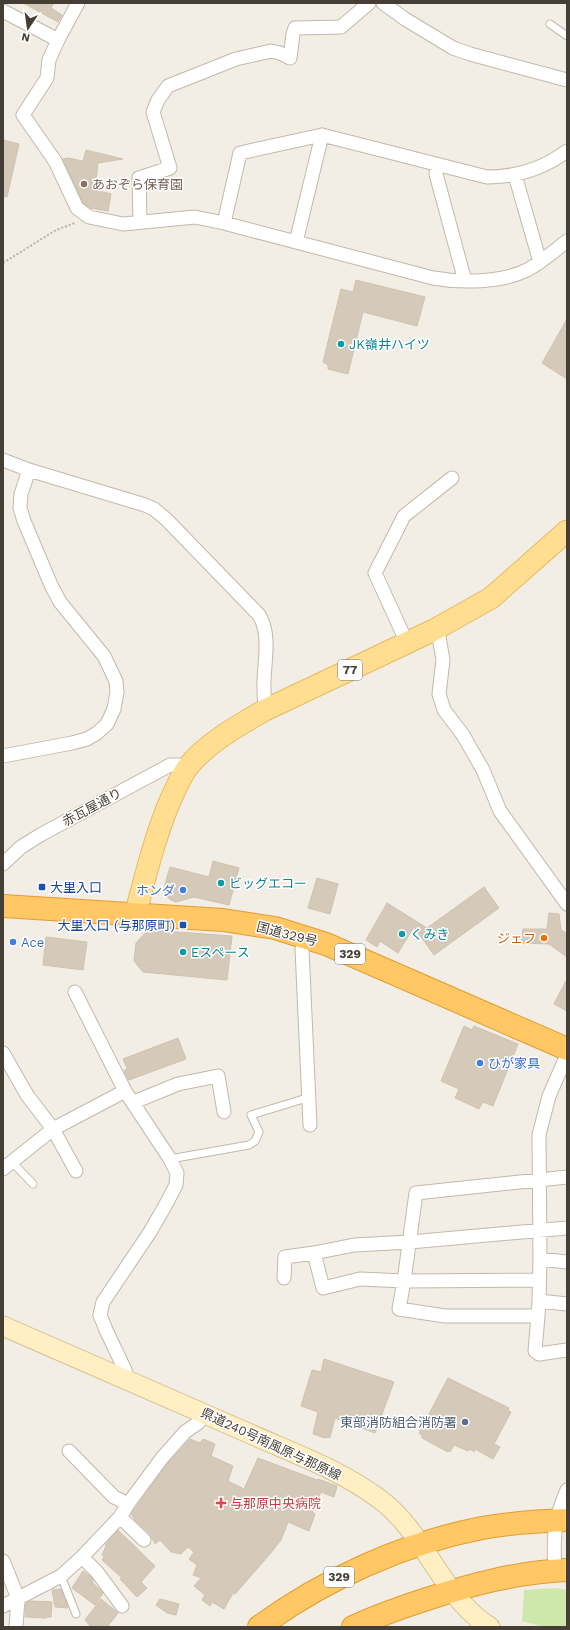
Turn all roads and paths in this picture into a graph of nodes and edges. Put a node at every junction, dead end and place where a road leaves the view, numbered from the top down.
1 (78, 3) edge
2 (369, 3) edge
3 (383, 3) edge
4 (3, 11) edge
5 (550, 24) dead end
6 (567, 36) edge
7 (58, 40) junction
8 (567, 80) edge
9 (322, 136) junction
10 (567, 151) edge
11 (437, 165) junction
12 (516, 175) junction
13 (89, 217) junction
14 (140, 221) junction
15 (224, 223) junction
16 (567, 241) edge
17 (296, 242) junction
18 (540, 262) junction
19 (3, 263) edge
20 (465, 281) junction
21 (3, 460) edge
22 (29, 470) junction
23 (452, 478) dead end
24 (567, 531) edge
25 (434, 630) junction
26 (407, 643) junction
27 (266, 710) junction
28 (3, 756) edge
29 (188, 767) junction
30 (3, 864) edge
31 (567, 904) edge
32 (3, 906) edge
33 (135, 915) junction
34 (305, 936) junction
35 (75, 992) dead end
36 (559, 1046) edge
37 (3, 1053) edge
38 (567, 1055) edge
39 (125, 1091) junction
40 (310, 1097) junction
41 (134, 1102) junction
42 (224, 1112) dead end
43 (310, 1125) dead end
44 (53, 1129) junction
45 (170, 1159) junction
46 (8, 1166) edge
47 (76, 1171) dead end
48 (567, 1177) edge
49 (540, 1181) junction
50 (33, 1184) dead end
51 (567, 1228) edge
52 (540, 1231) junction
53 (410, 1242) junction
54 (314, 1253) junction
55 (540, 1259) junction
56 (567, 1262) edge
57 (284, 1278) dead end
58 (538, 1280) junction
59 (404, 1282) junction
60 (539, 1301) junction
61 (567, 1304) edge
62 (538, 1316) junction
63 (3, 1326) edge
64 (567, 1350) edge
65 (127, 1380) junction
66 (205, 1413) junction
67 (69, 1451) dead end
68 (567, 1490) edge
69 (128, 1504) junction
70 (120, 1517) junction
71 (561, 1520) edge
72 (144, 1540) dead end
73 (422, 1544) junction
74 (82, 1557) junction
75 (3, 1561) edge
76 (561, 1570) edge
77 (61, 1576) junction
78 (453, 1590) junction
79 (18, 1598) junction
80 (3, 1606) edge
81 (122, 1606) dead end
82 (76, 1614) dead end
83 (16, 1627) edge
84 (259, 1627) edge
85 (353, 1627) edge
86 (490, 1627) edge

1 - 7 street
2 - 14 street
3 - 8 street
4 - 7 street
5 - 6 lane
7 - 13 street
9 - 11 street
9 - 15 street
9 - 17 street
10 - 12 street
11 - 12 street
11 - 20 street
12 - 18 street
13 - 14 street
13 - 19 path
14 - 15 street
15 - 17 street
16 - 18 street
17 - 20 street
18 - 20 street
21 - 22 street
22 - 27 street
22 - 28 street
23 - 26 street
24 - 25 main road, 77
25 - 26 main road, 77
25 - 31 street
26 - 27 main road, 77
27 - 29 main road, 77
29 - 30 street, 赤瓦屋通り
29 - 33 main road, 77
32 - 33 highway, 国道329号 / 329
33 - 34 highway, 国道329号 / 329
34 - 36 highway, 国道329号 / 329
34 - 40 street
35 - 39 street
37 - 44 street
38 - 49 street
39 - 41 street
39 - 44 street
40 - 43 street
40 - 45 lane
41 - 42 street
41 - 45 street
44 - 46 street
44 - 47 street
45 - 65 street
46 - 50 lane
48 - 49 street
49 - 52 street
49 - 53 street
51 - 52 street
52 - 53 street
52 - 55 street
53 - 54 street
53 - 59 street
54 - 57 street
54 - 59 street
55 - 56 street
55 - 58 street
58 - 59 street
58 - 60 street
59 - 62 street
60 - 61 street
60 - 62 street
62 - 64 street
63 - 65 main road, 県道240号南風原与那原線
65 - 66 main road, 県道240号南風原与那原線
66 - 69 street
66 - 73 main road, 県道240号南風原与那原線
67 - 69 street
68 - 71 street
69 - 70 street
70 - 72 street
70 - 74 street
71 - 73 highway, 329
71 - 76 street
73 - 78 main road, 県道240号南風原与那原線
73 - 84 highway, 329
74 - 77 street
74 - 81 street
75 - 79 street
76 - 78 highway
77 - 79 street
77 - 82 lane
78 - 85 highway
78 - 86 main road, 県道240号南風原与那原線
79 - 80 street
79 - 83 street

